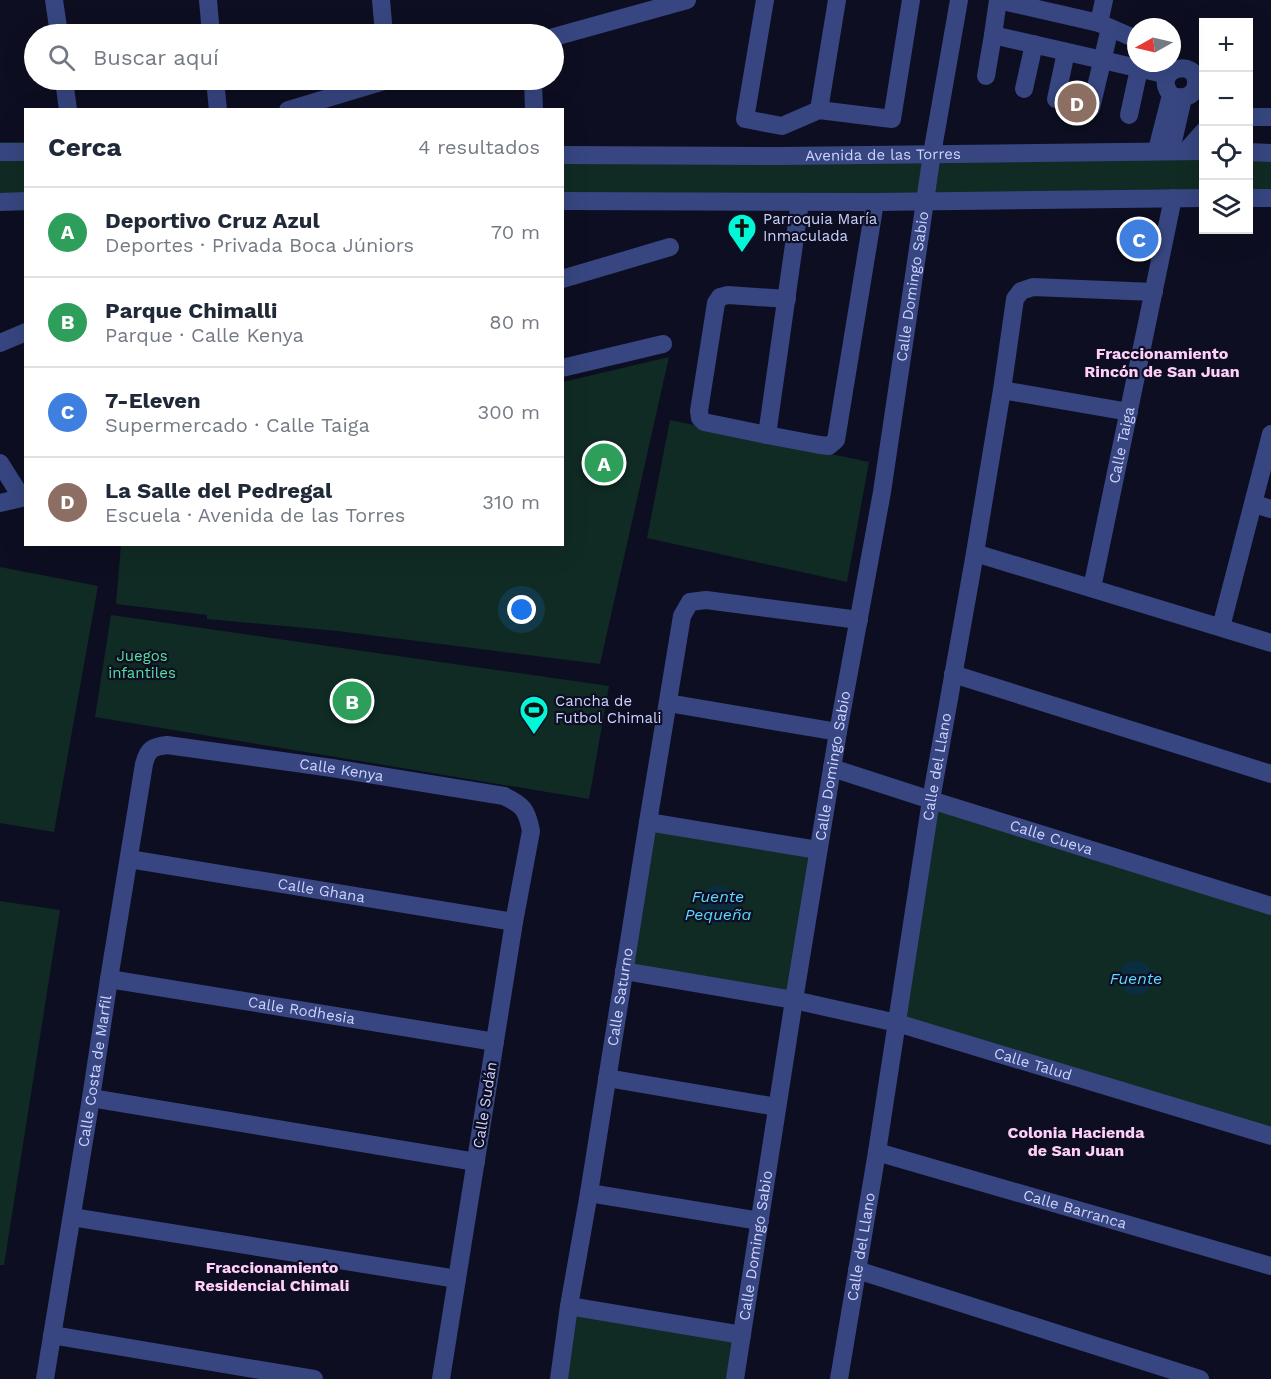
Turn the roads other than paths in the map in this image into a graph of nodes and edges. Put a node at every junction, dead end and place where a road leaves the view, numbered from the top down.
1 (54, 0) edge
2 (208, 0) edge
3 (381, 0) edge
4 (687, 0) edge
5 (765, 0) edge
6 (837, 0) edge
7 (911, 0) edge
8 (959, 0) edge
9 (998, 0) edge
10 (1104, 0) edge
11 (1028, 3) edge
12 (656, 4) edge
13 (1067, 8) edge
14 (57, 24) edge
15 (210, 24) edge
16 (383, 24) edge
17 (1104, 25) junction
18 (564, 34) edge
19 (993, 35) junction
20 (1127, 35) edge
21 (1034, 44) junction
22 (1066, 52) junction
23 (1103, 60) junction
24 (1199, 62) edge
25 (1127, 66) edge
26 (1181, 67) edge
27 (1181, 70) edge
28 (1138, 72) edge
29 (1174, 72) edge
30 (986, 76) dead end
31 (1024, 89) dead end
32 (65, 90) edge
33 (216, 90) edge
34 (355, 90) edge
35 (533, 90) edge
36 (1177, 96) junction
37 (1056, 99) dead end
38 (68, 108) edge
39 (218, 108) edge
40 (295, 108) edge
41 (534, 108) edge
42 (1091, 108) dead end
43 (819, 110) junction
44 (1129, 115) dead end
45 (1253, 117) edge
46 (1271, 117) edge
47 (783, 126) junction
48 (1199, 133) edge
49 (1180, 150) edge
50 (0, 152) edge
51 (24, 152) edge
52 (1253, 152) edge
53 (1271, 153) edge
54 (932, 154) junction
55 (564, 155) edge
56 (779, 156) junction
57 (1173, 198) junction
58 (1199, 198) edge
59 (1253, 198) edge
60 (1271, 198) edge
61 (24, 201) edge
62 (564, 201) edge
63 (926, 201) junction
64 (0, 202) edge
65 (800, 202) junction
66 (875, 202) junction
67 (670, 247) dead end
68 (564, 278) edge
69 (1154, 292) junction
70 (787, 299) junction
71 (24, 333) edge
72 (0, 343) edge
73 (663, 344) dead end
74 (564, 368) edge
75 (1002, 390) junction
76 (1129, 412) junction
77 (1271, 434) edge
78 (767, 435) junction
79 (0, 463) edge
80 (24, 497) edge
81 (0, 503) edge
82 (1262, 507) edge
83 (975, 554) junction
84 (1092, 588) junction
85 (860, 620) junction
86 (1221, 627) junction
87 (1271, 643) edge
88 (953, 674) junction
89 (668, 703) junction
90 (838, 732) junction
91 (144, 764) joint
92 (832, 768) junction
93 (1271, 774) edge
94 (931, 800) junction
95 (648, 822) junction
96 (531, 831) joint
97 (818, 850) junction
98 (129, 859) junction
99 (1271, 906) edge
100 (514, 922) junction
101 (624, 971) junction
102 (109, 979) junction
103 (794, 1000) junction
104 (897, 1023) junction
105 (495, 1042) junction
106 (607, 1078) junction
107 (92, 1098) junction
108 (777, 1107) junction
109 (1271, 1136) edge
110 (877, 1152) junction
111 (476, 1162) junction
112 (589, 1193) junction
113 (72, 1217) junction
114 (760, 1221) junction
115 (1271, 1266) edge
116 (857, 1269) junction
117 (457, 1279) junction
118 (569, 1306) junction
119 (52, 1335) junction
120 (742, 1335) junction
121 (45, 1379) edge
122 (314, 1379) edge
123 (441, 1379) edge
124 (559, 1379) edge
125 (735, 1379) edge
126 (839, 1379) edge
127 (1200, 1379) edge

1 - 14 street
2 - 15 street
3 - 16 street
4 - 12 street
5 - 47 street
6 - 43 street
7 - 43 street
8 - 54 street, Calle Domingo Sabio
9 - 11 street
9 - 19 street
10 - 17 street
11 - 13 street
12 - 18 street
13 - 17 street
17 - 20 street
17 - 23 street
19 - 21 street
19 - 30 street
21 - 22 street
21 - 31 street
22 - 23 street
22 - 37 street
23 - 25 street
23 - 42 street
24 - 26 street
27 - 36 street
28 - 44 street
29 - 36 street
32 - 38 street
33 - 39 street
34 - 40 street
35 - 41 street
36 - 49 street
43 - 47 street
45 - 46 street
47 - 56 street
48 - 49 street
49 - 54 street, Avenida de las Torres
50 - 51 street
52 - 53 street
54 - 56 street, Avenida de las Torres
54 - 63 street, Calle Domingo Sabio
55 - 56 street, Avenida de las Torres
57 - 58 street
57 - 63 street
57 - 69 street, Calle Taiga
59 - 60 street
61 - 64 street
62 - 65 street
63 - 66 street
63 - 85 street, Calle Domingo Sabio
65 - 66 street
65 - 70 street
66 - 78 street
67 - 68 street
69 - 75 street, Calle del Llano
69 - 76 street, Calle Taiga
70 - 78 street
70 - 78 street
71 - 72 street
73 - 74 street
75 - 76 street
75 - 83 street, Calle del Llano
76 - 84 street, Calle Taiga
77 - 82 street
79 - 80 street
80 - 81 street
82 - 86 street
83 - 84 street
83 - 88 street, Calle del Llano
84 - 86 street
85 - 89 street, Calle Saturno
85 - 90 street, Calle Domingo Sabio
86 - 87 street
88 - 93 street
88 - 94 street, Calle del Llano
89 - 90 street
89 - 95 street, Calle Saturno
90 - 92 street, Calle Domingo Sabio
91 - 96 street, Calle Kenya
91 - 98 street, Calle Costa de Marfil
92 - 94 street, Calle Cueva
92 - 97 street, Calle Domingo Sabio
94 - 99 street, Calle Cueva
94 - 104 street, Calle del Llano
95 - 97 street
95 - 101 street, Calle Saturno
96 - 100 street, Calle Sudán
97 - 103 street, Calle Domingo Sabio
98 - 100 street, Calle Ghana
98 - 102 street, Calle Costa de Marfil
100 - 105 street, Calle Sudán
101 - 103 street, Calle Talud
101 - 106 street, Calle Saturno
102 - 105 street, Calle Rodhesia
102 - 107 street, Calle Costa de Marfil
103 - 104 street, Calle Talud
103 - 108 street, Calle Domingo Sabio
104 - 109 street, Calle Talud
104 - 110 street, Calle del Llano
105 - 111 street, Calle Sudán
106 - 108 street
106 - 112 street, Calle Saturno
107 - 111 street
107 - 113 street, Calle Costa de Marfil
108 - 114 street, Calle Domingo Sabio
110 - 115 street, Calle Barranca
110 - 116 street, Calle del Llano
111 - 117 street, Calle Sudán
112 - 114 street
112 - 118 street, Calle Saturno
113 - 117 street
113 - 119 street, Calle Costa de Marfil
114 - 120 street, Calle Domingo Sabio
116 - 126 street, Calle del Llano
116 - 127 street
117 - 123 street, Calle Sudán
118 - 120 street
118 - 124 street, Calle Saturno
119 - 121 street, Calle Costa de Marfil
119 - 122 street
120 - 125 street, Calle Domingo Sabio

